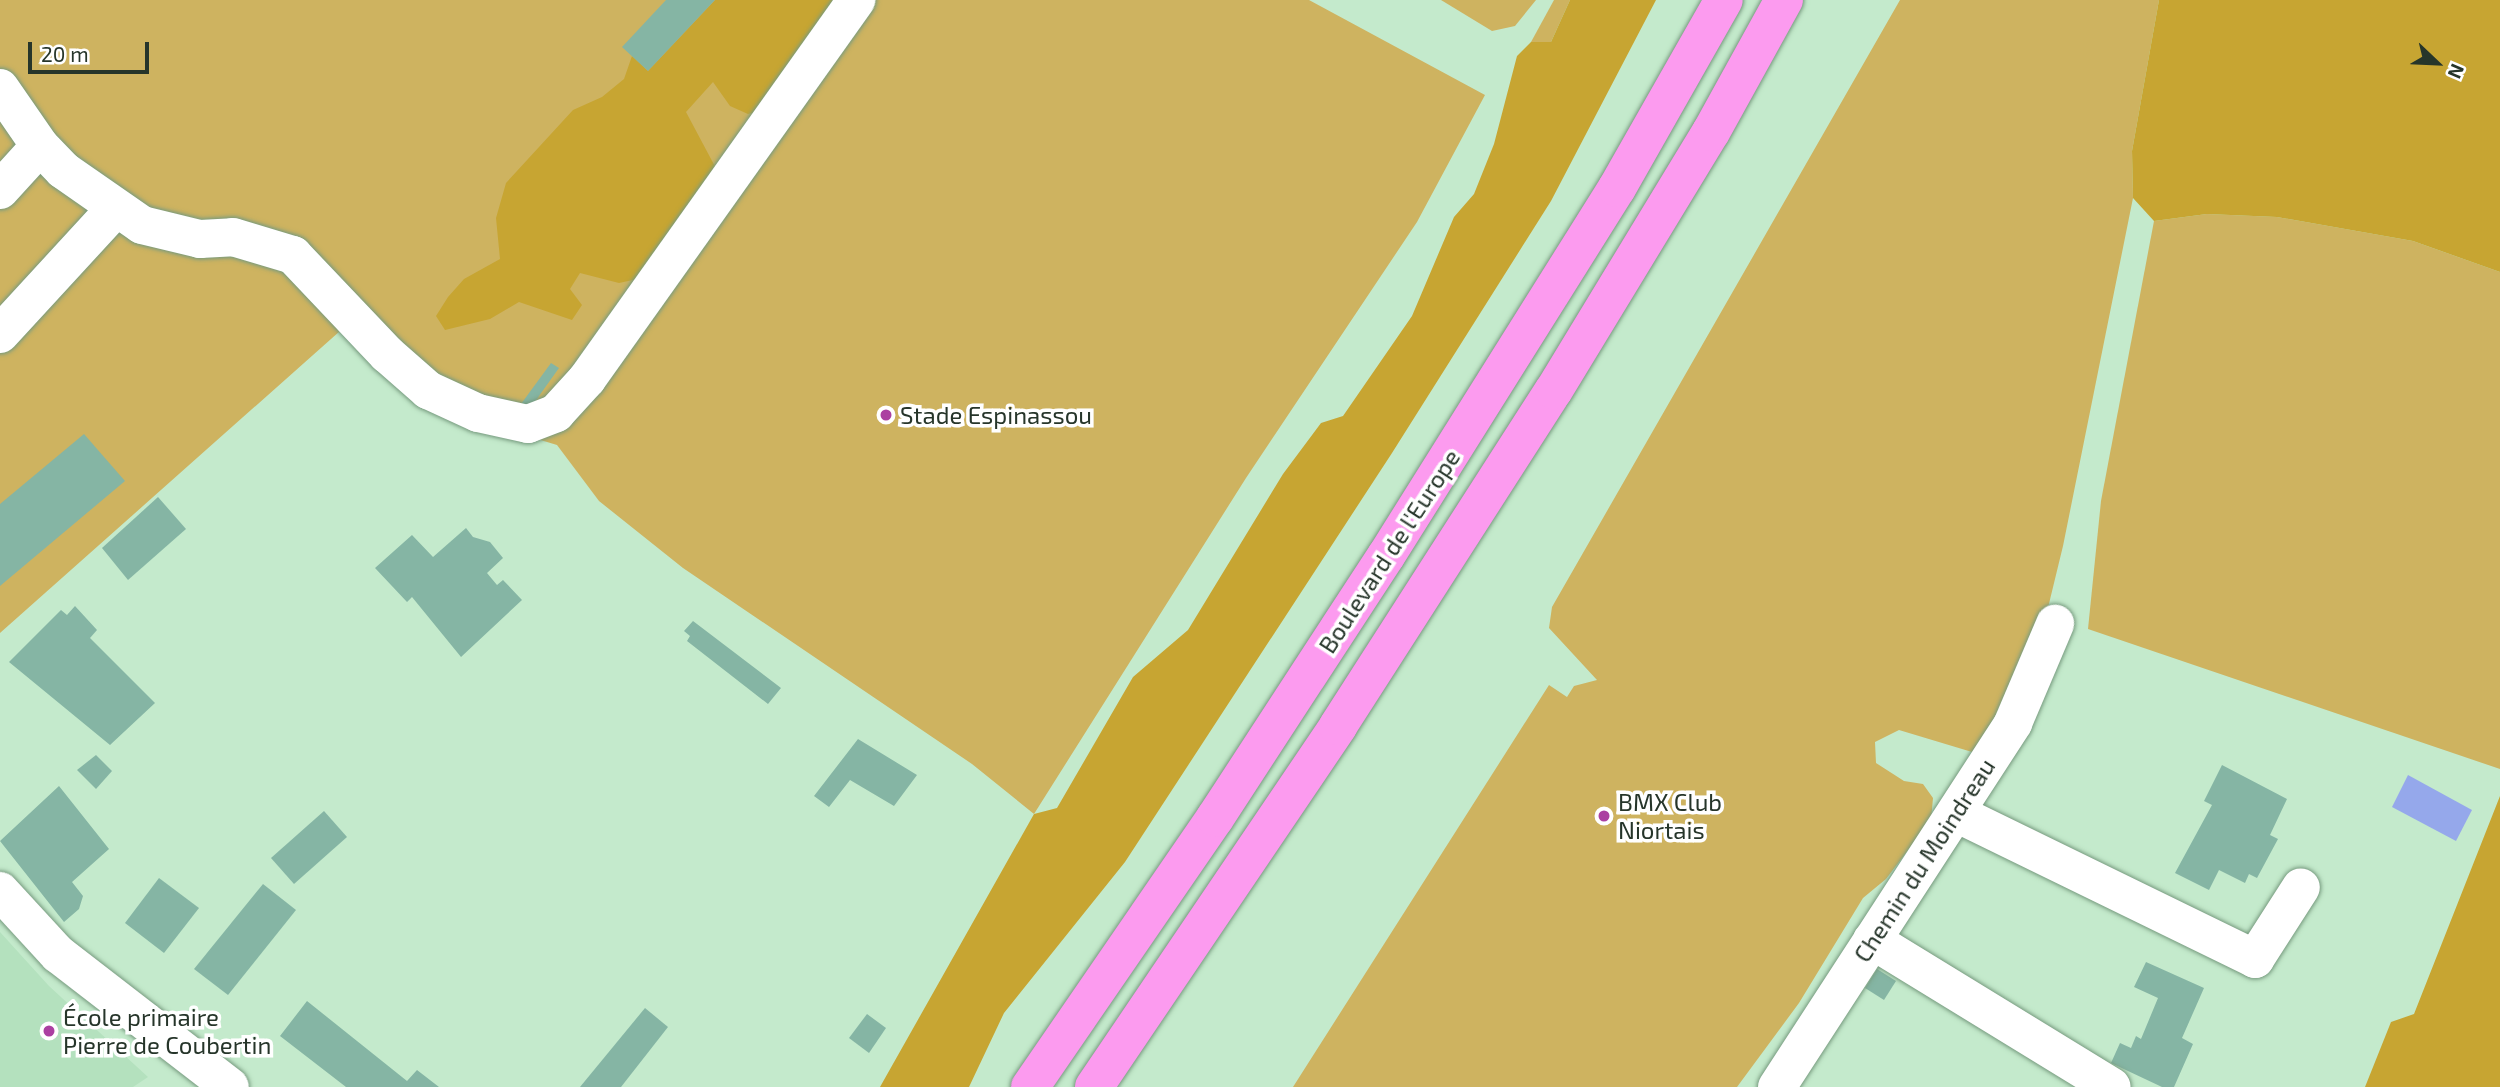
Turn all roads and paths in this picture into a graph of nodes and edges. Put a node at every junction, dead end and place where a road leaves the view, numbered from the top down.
1 (856, 0) edge
2 (1724, 0) edge
3 (1784, 0) edge
4 (0, 88) edge
5 (40, 146) junction
6 (0, 190) edge
7 (116, 208) junction
8 (0, 334) edge
9 (2054, 624) dead end
10 (1956, 813) junction
11 (2301, 887) dead end
12 (0, 891) edge
13 (1872, 940) junction
14 (230, 1087) edge
15 (1030, 1087) edge
16 (1094, 1087) edge
17 (1777, 1087) edge
18 (2112, 1087) edge

1 - 7 street
2 - 15 highway, Boulevard de l'Europe
3 - 16 highway
4 - 5 street
5 - 6 street
5 - 7 street
7 - 8 street
9 - 10 street, Chemin du Moindreau
10 - 11 street
10 - 13 street, Chemin du Moindreau
12 - 14 street
13 - 17 street, Chemin du Moindreau
13 - 18 street

